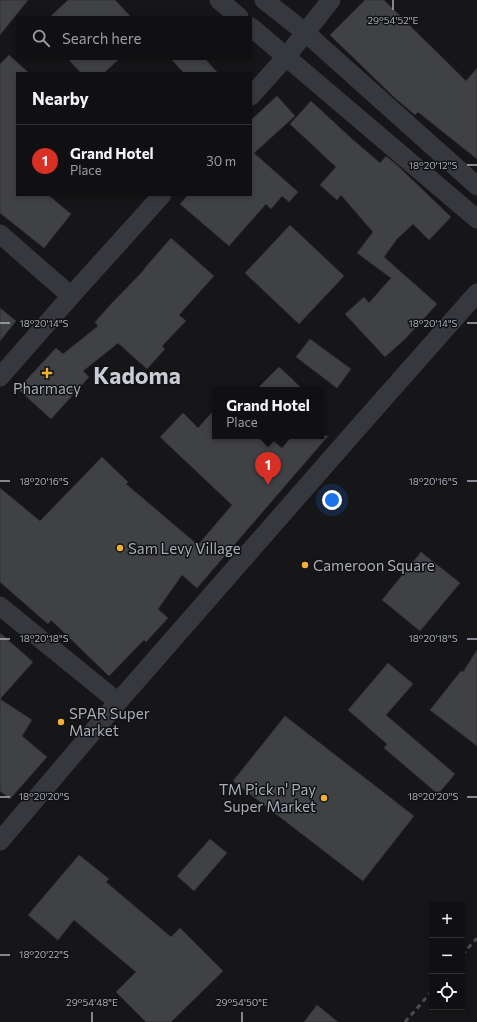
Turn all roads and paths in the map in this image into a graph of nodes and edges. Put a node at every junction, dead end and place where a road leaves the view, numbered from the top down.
1 (219, 0) edge
2 (264, 0) edge
3 (332, 0) edge
4 (238, 16) edge
5 (252, 28) edge
6 (306, 33) junction
7 (286, 57) junction
8 (252, 95) edge
9 (477, 186) edge
10 (161, 196) edge
11 (477, 219) edge
12 (0, 234) edge
13 (477, 293) edge
14 (71, 296) junction
15 (0, 377) edge
16 (0, 606) edge
17 (118, 702) junction
18 (0, 841) edge

1 - 4 street
2 - 6 street
3 - 6 street
5 - 7 street
6 - 7 street
6 - 9 street
7 - 8 street
7 - 11 street
10 - 14 street
12 - 14 street
13 - 17 street
14 - 15 street
16 - 17 street
17 - 18 street

